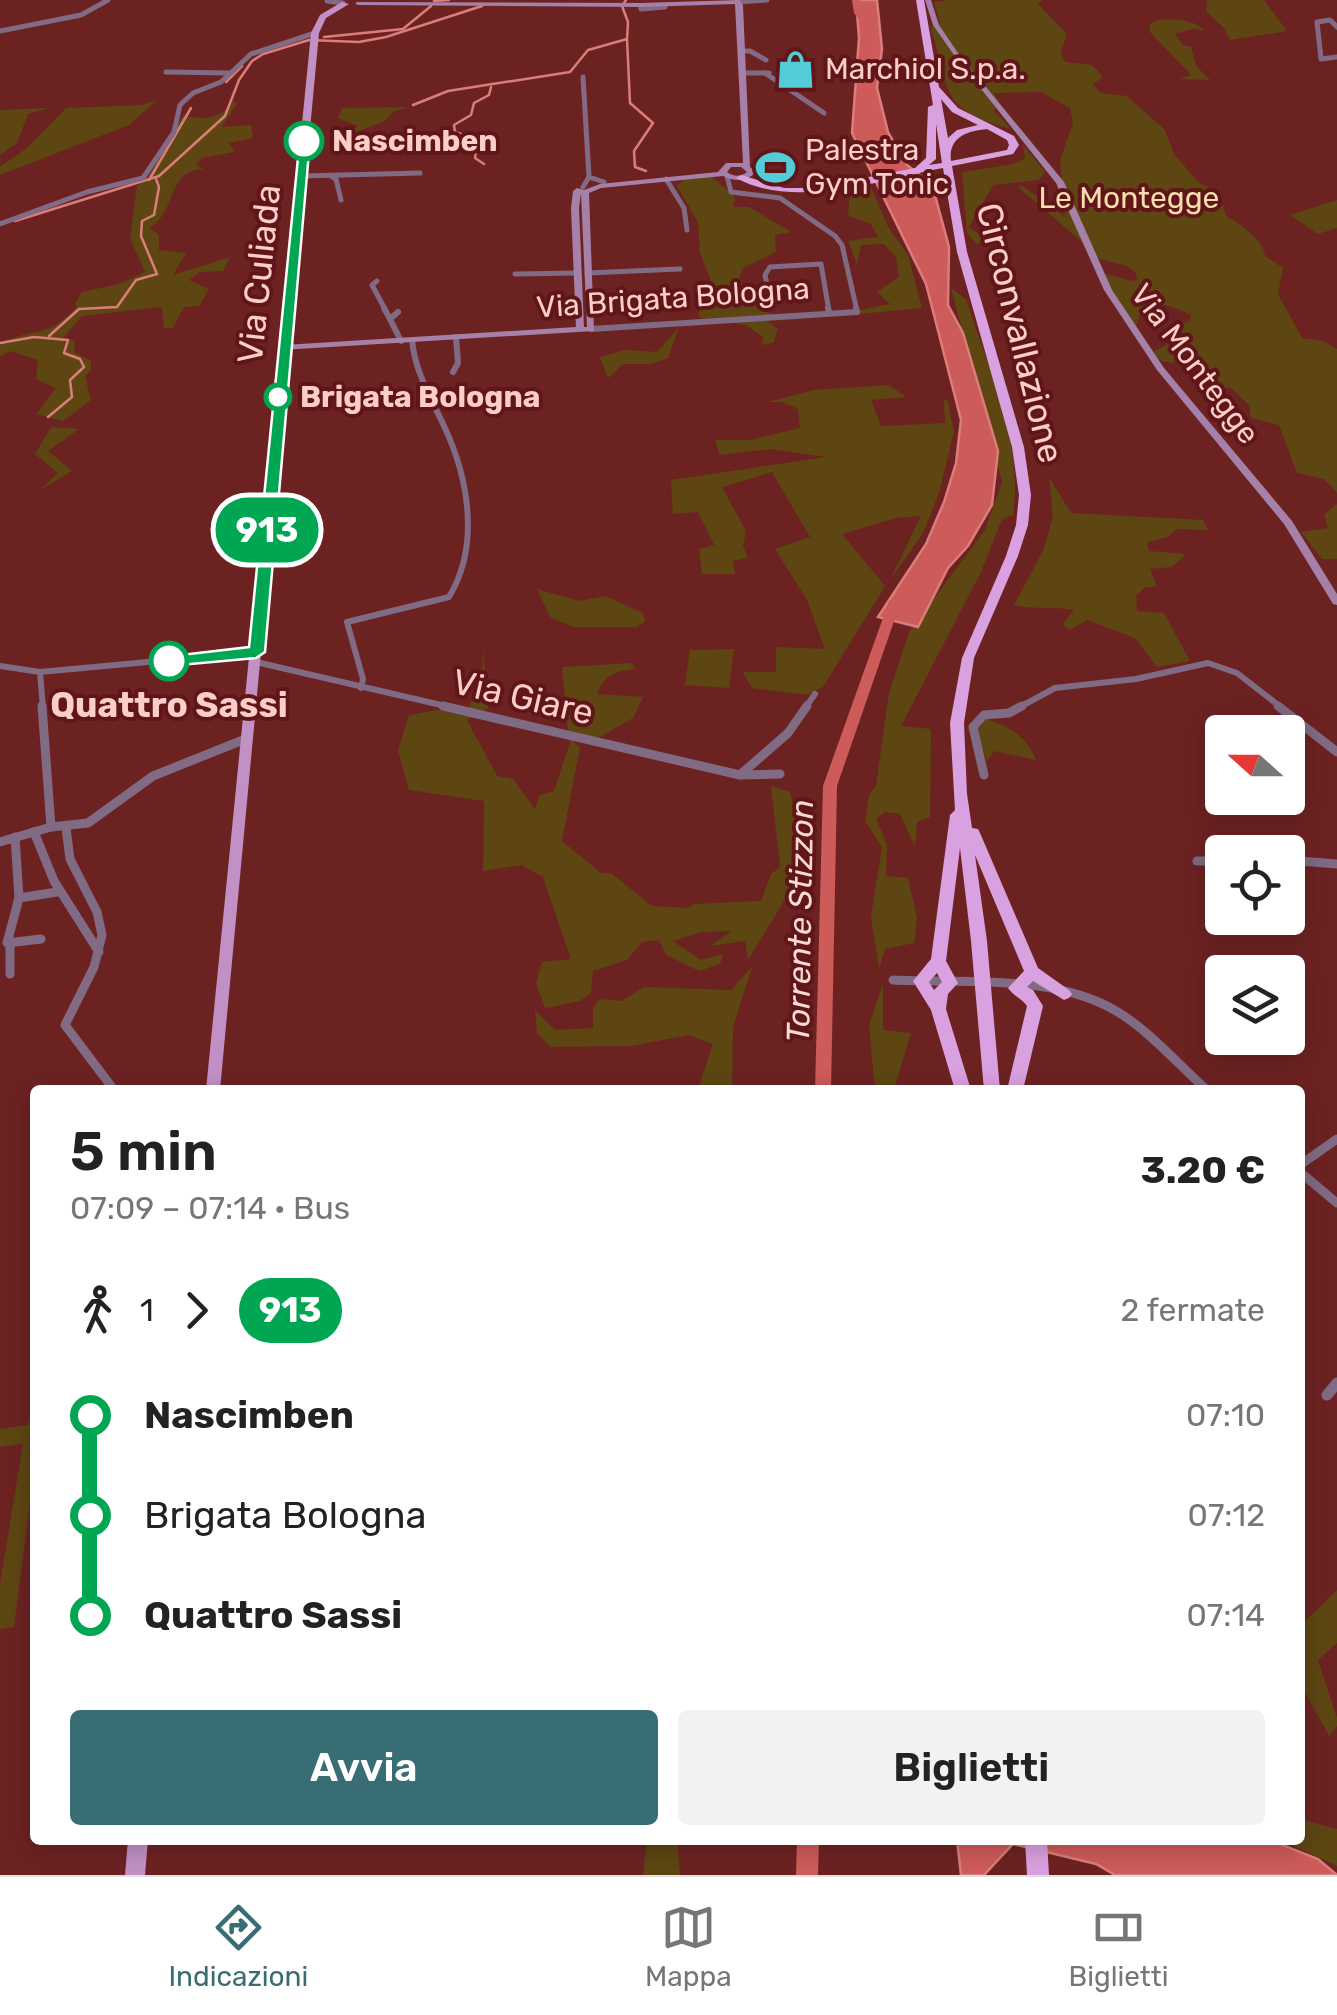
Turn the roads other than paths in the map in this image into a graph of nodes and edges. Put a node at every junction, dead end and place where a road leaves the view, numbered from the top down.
1 (108, 0) edge
2 (380, 0) edge
3 (767, 0) edge
4 (920, 0) edge
5 (928, 0) edge
6 (388, 1) edge
7 (422, 1) edge
8 (735, 1) edge
9 (341, 2) edge
10 (358, 2) edge
11 (669, 3) edge
12 (725, 5) junction
13 (335, 11) junction
14 (1337, 27) edge
15 (0, 31) edge
16 (315, 36) junction
17 (741, 51) junction
18 (1337, 57) edge
19 (766, 60) dead end
20 (166, 72) dead end
21 (230, 73) junction
22 (742, 73) junction
23 (765, 73) junction
24 (776, 73) dead end
25 (583, 77) dead end
26 (933, 85) junction
27 (824, 113) dead end
28 (995, 128) junction
29 (946, 151) junction
30 (911, 171) junction
31 (420, 173) dead end
32 (737, 174) junction
33 (329, 175) junction
34 (302, 176) junction
35 (589, 177) junction
36 (666, 178) junction
37 (604, 182) junction
38 (583, 188) junction
39 (341, 200) dead end
40 (0, 224) edge
41 (687, 230) dead end
42 (962, 252) junction
43 (680, 269) dead end
44 (583, 272) junction
45 (516, 276) dead end
46 (377, 280) dead end
47 (769, 295) dead end
48 (398, 312) dead end
49 (829, 313) junction
50 (390, 319) junction
51 (586, 329) junction
52 (456, 338) junction
53 (407, 341) junction
54 (284, 348) junction
55 (452, 372) dead end
56 (1337, 602) edge
57 (256, 657) junction
58 (0, 666) edge
59 (40, 672) junction
60 (361, 688) junction
61 (816, 694) dead end
62 (250, 737) junction
63 (1337, 752) edge
64 (780, 774) dead end
65 (740, 775) junction
66 (984, 775) dead end
67 (962, 808) junction
68 (51, 827) junction
69 (66, 828) junction
70 (34, 832) junction
71 (15, 837) junction
72 (0, 842) edge
73 (1305, 860) edge
74 (1197, 862) dead end
75 (1205, 862) edge
76 (1337, 864) edge
77 (57, 892) junction
78 (19, 898) junction
79 (41, 938) dead end
80 (10, 944) junction
81 (100, 952) junction
82 (938, 962) junction
83 (1032, 972) junction
84 (10, 974) dead end
85 (894, 980) dead end
86 (921, 982) junction
87 (950, 983) junction
88 (1016, 988) junction
89 (1064, 994) junction
90 (938, 1009) junction
91 (1034, 1016) junction
92 (110, 1085) edge
93 (213, 1085) edge
94 (961, 1085) edge
95 (992, 1085) edge
96 (1016, 1085) edge
97 (1201, 1085) edge
98 (1337, 1139) edge
99 (1305, 1164) edge
100 (1305, 1173) edge
101 (1337, 1204) edge
102 (1337, 1383) edge
103 (1326, 1395) dead end
104 (138, 1845) edge
105 (1036, 1845) edge
106 (135, 1875) edge
107 (1038, 1875) edge

1 - 15 street
2 - 6 street
3 - 8 street
4 - 26 highway, Circonvallazione
5 - 56 street, Via Montegge
6 - 7 street
6 - 10 street
7 - 11 street
8 - 12 street
8 - 17 street
9 - 10 main road
9 - 13 main road
10 - 13 main road
11 - 12 street
12 - 32 street
13 - 16 main road
14 - 18 street
16 - 21 street
16 - 34 main road, Via Culiada
17 - 19 street
17 - 22 street
20 - 21 street
21 - 40 street
22 - 23 street
22 - 32 street
23 - 24 street
23 - 27 street
25 - 35 street
26 - 28 highway
26 - 29 highway, Circonvallazione
26 - 30 highway
28 - 29 highway
28 - 30 highway
29 - 42 highway, Circonvallazione
30 - 32 highway
30 - 42 highway
31 - 33 street
32 - 36 street
32 - 37 street
32 - 49 street, Via Brigata Bologna
33 - 34 street
33 - 39 street
34 - 54 main road, Via Culiada
35 - 37 street
35 - 38 street
36 - 41 street
36 - 44 street
37 - 38 street
38 - 44 street
42 - 67 highway, Circonvallazione
43 - 44 street
44 - 45 street
44 - 51 street
46 - 50 street
47 - 49 street
48 - 50 street
49 - 51 street, Via Brigata Bologna
50 - 53 street
51 - 52 street, Via Brigata Bologna
52 - 53 street, Via Brigata Bologna
52 - 55 street
53 - 54 street, Via Brigata Bologna
53 - 60 street
54 - 57 main road, Via Culiada
57 - 59 street, Via Giare
57 - 60 street, Via Giare
57 - 62 main road, Via Culiada
58 - 59 street, Via Giare
59 - 68 street
60 - 65 street, Via Giare
61 - 65 street
62 - 69 street
62 - 93 main road, Via Culiada
63 - 66 street
64 - 65 street, Via Giare
67 - 82 highway
67 - 83 highway
67 - 95 highway, Circonvallazione
68 - 69 street
68 - 70 street
69 - 81 street
70 - 71 street
70 - 77 street
71 - 72 street
71 - 78 street
73 - 76 street
74 - 75 street
77 - 78 street
77 - 81 street
78 - 80 street
79 - 80 street
80 - 84 street
81 - 92 street
82 - 86 highway
82 - 87 highway
83 - 88 highway
83 - 89 highway
85 - 86 street
86 - 87 street
86 - 90 highway
87 - 88 street
87 - 90 highway
88 - 89 street
88 - 91 highway
89 - 91 highway
89 - 97 street
90 - 94 highway
91 - 96 highway
98 - 99 street
100 - 101 street
102 - 103 street
104 - 106 main road
105 - 107 highway

